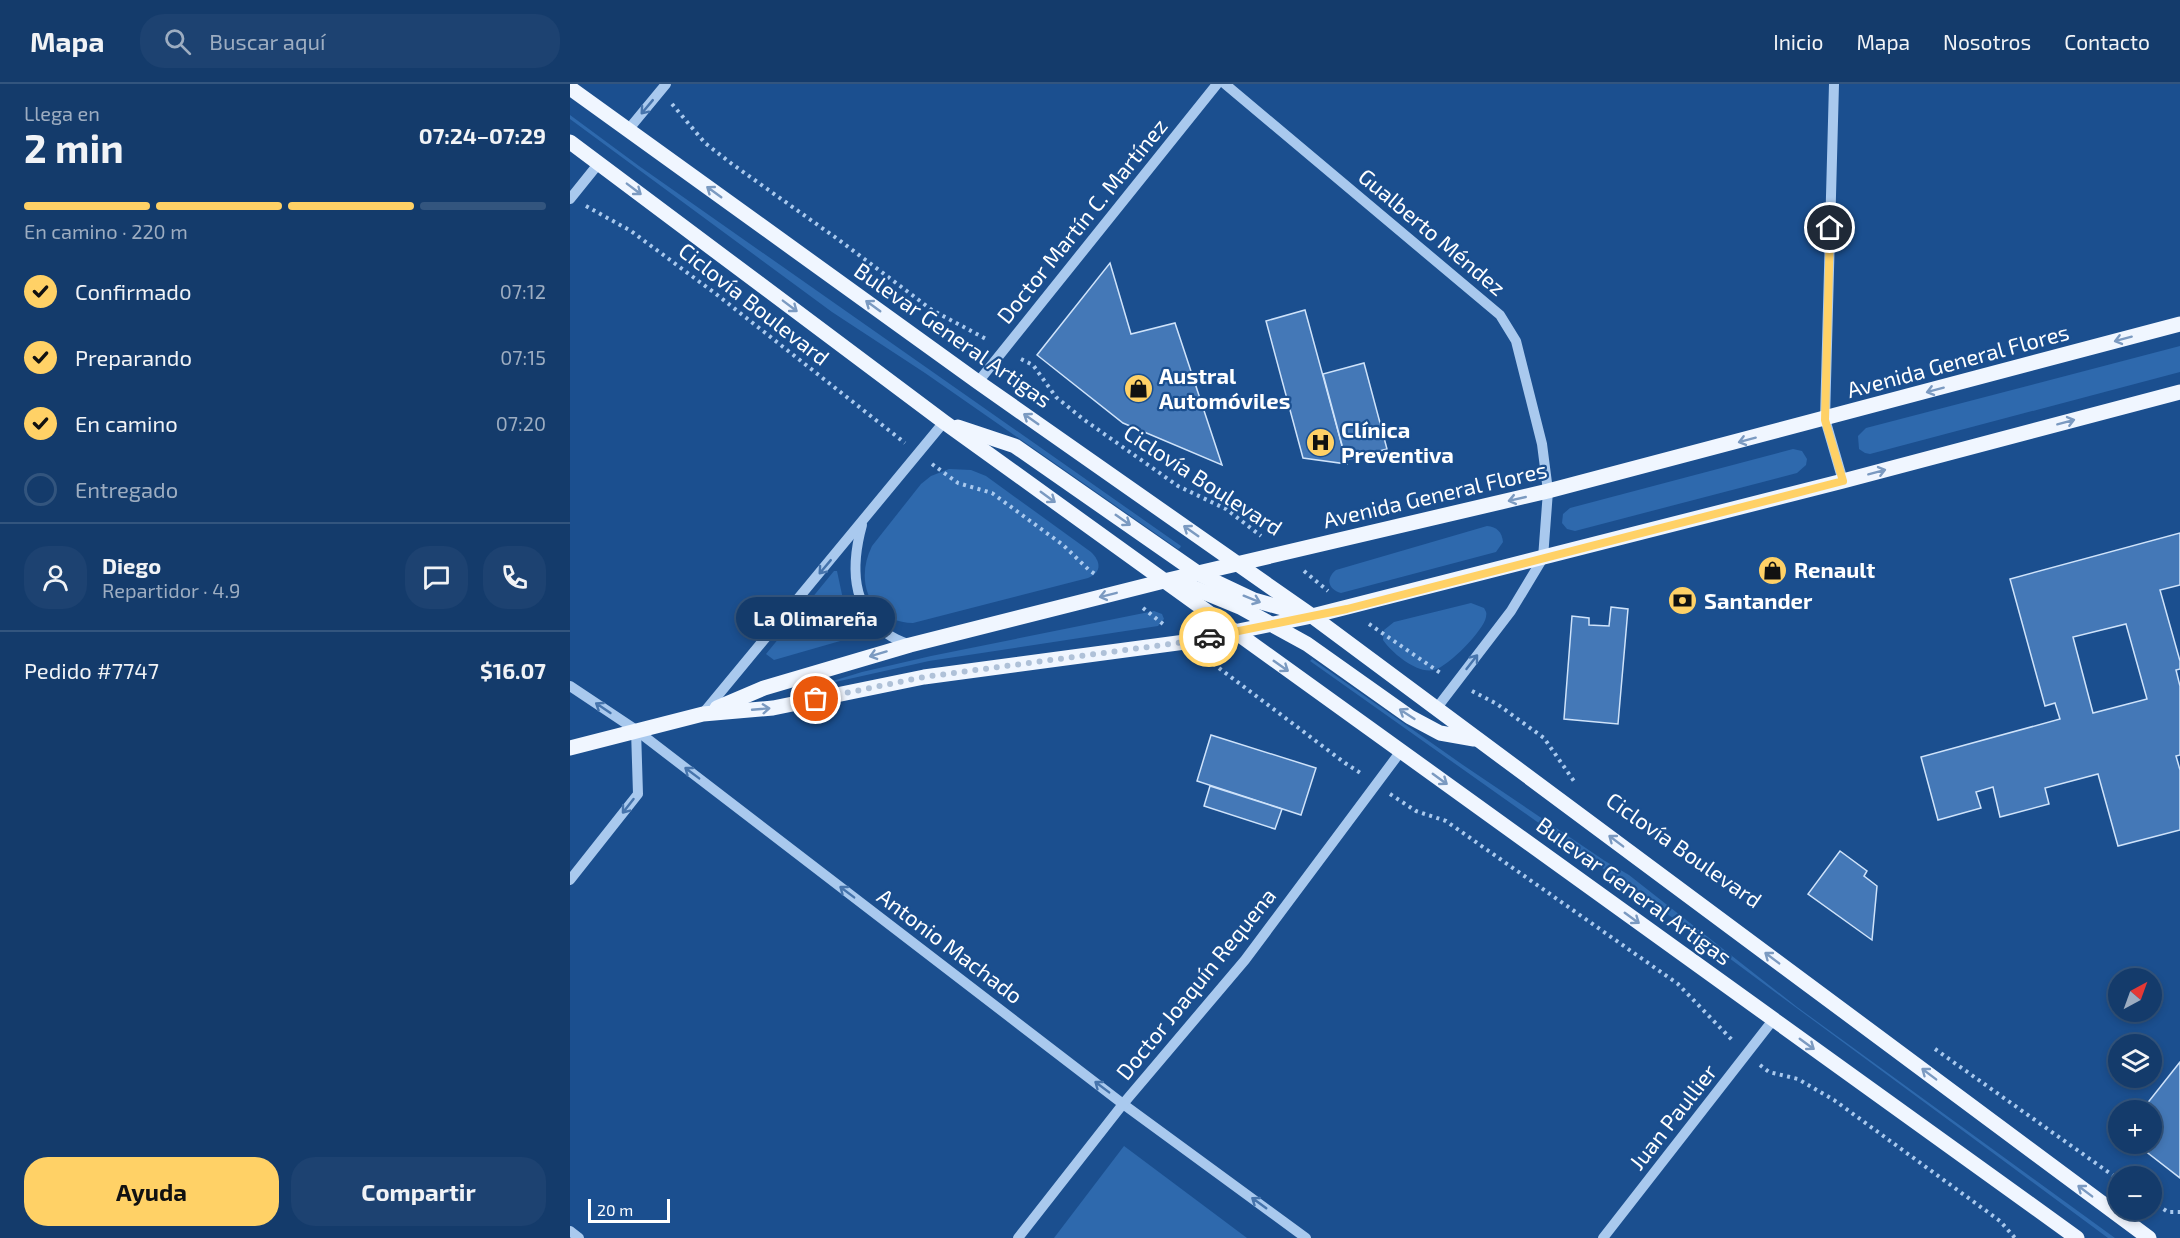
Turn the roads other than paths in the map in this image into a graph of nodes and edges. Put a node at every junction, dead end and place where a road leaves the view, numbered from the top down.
1 (666, 84) edge
2 (1217, 84) edge
3 (1226, 84) edge
4 (1834, 84) edge
5 (570, 88) edge
6 (628, 130) junction
7 (570, 142) edge
8 (599, 164) junction
9 (571, 198) edge
10 (2180, 324) edge
11 (978, 382) junction
12 (2180, 392) edge
13 (1825, 420) junction
14 (944, 423) junction
15 (1843, 481) junction
16 (1548, 491) junction
17 (863, 522) junction
18 (1543, 558) junction
19 (1239, 565) junction
20 (1199, 574) junction
21 (1164, 581) junction
22 (1312, 616) junction
23 (1270, 625) junction
24 (1234, 632) junction
25 (910, 645) junction
26 (570, 686) edge
27 (1436, 709) junction
28 (703, 714) junction
29 (636, 730) junction
30 (1480, 740) junction
31 (570, 748) edge
32 (1401, 751) junction
33 (570, 880) edge
34 (1773, 1020) junction
35 (1123, 1104) junction
36 (570, 1231) edge
37 (579, 1238) edge
38 (1018, 1238) edge
39 (1306, 1238) edge
40 (1603, 1238) edge
41 (2077, 1238) edge
42 (2149, 1238) edge

1 -> 6 street
2 - 11 street, Doctor Martín C. Martínez
3 - 16 street, Gualberto Méndez
4 - 13 street
5 - 6 main road, Bulevar General Artigas
11 -> 6 main road, Bulevar General Artigas
7 - 8 main road, Bulevar General Artigas
8 - 9 street
8 -> 14 main road, Bulevar General Artigas
10 -> 13 main road, Avenida General Flores
19 -> 11 main road, Bulevar General Artigas
15 -> 12 main road, Avenida General Flores
13 - 15 street
13 -> 16 main road, Avenida General Flores
14 - 17 street
14 -> 20 main road, Bulevar General Artigas
14 -> 21 main road, Bulevar General Artigas
15 - 18 main road, Avenida General Flores
16 - 18 street
16 -> 19 main road, Avenida General Flores
17 - 25 street
17 -> 28 street
18 - 22 main road, Avenida General Flores
27 -> 18 street
19 - 20 main road, Avenida General Flores
19 - 22 main road, Bulevar General Artigas
20 - 21 main road, Avenida General Flores
20 -> 22 main road, Bulevar General Artigas
21 - 23 main road, Bulevar General Artigas
21 - 24 main road, Bulevar General Artigas
21 -> 25 main road, Avenida General Flores
22 - 23 main road, Avenida General Flores
22 - 27 main road, Bulevar General Artigas
23 - 24 main road, Avenida General Flores
30 -> 23 main road, Bulevar General Artigas
28 -> 24 main road, Avenida General Flores
24 -> 32 main road, Bulevar General Artigas
25 -> 28 main road, Avenida General Flores
29 -> 26 street, Antonio Machado
27 - 30 main road, Bulevar General Artigas
28 - 29 main road, Avenida General Flores
29 - 31 main road, Avenida General Flores
29 -> 33 street
35 -> 29 street, Antonio Machado
42 -> 30 main road, Bulevar General Artigas
32 -> 34 main road, Bulevar General Artigas
32 - 35 street, Doctor Joaquín Requena
34 - 40 street, Juan Paullier
34 -> 41 main road, Bulevar General Artigas
35 - 38 street, Doctor Joaquín Requena
39 -> 35 street, Antonio Machado
36 - 37 street

